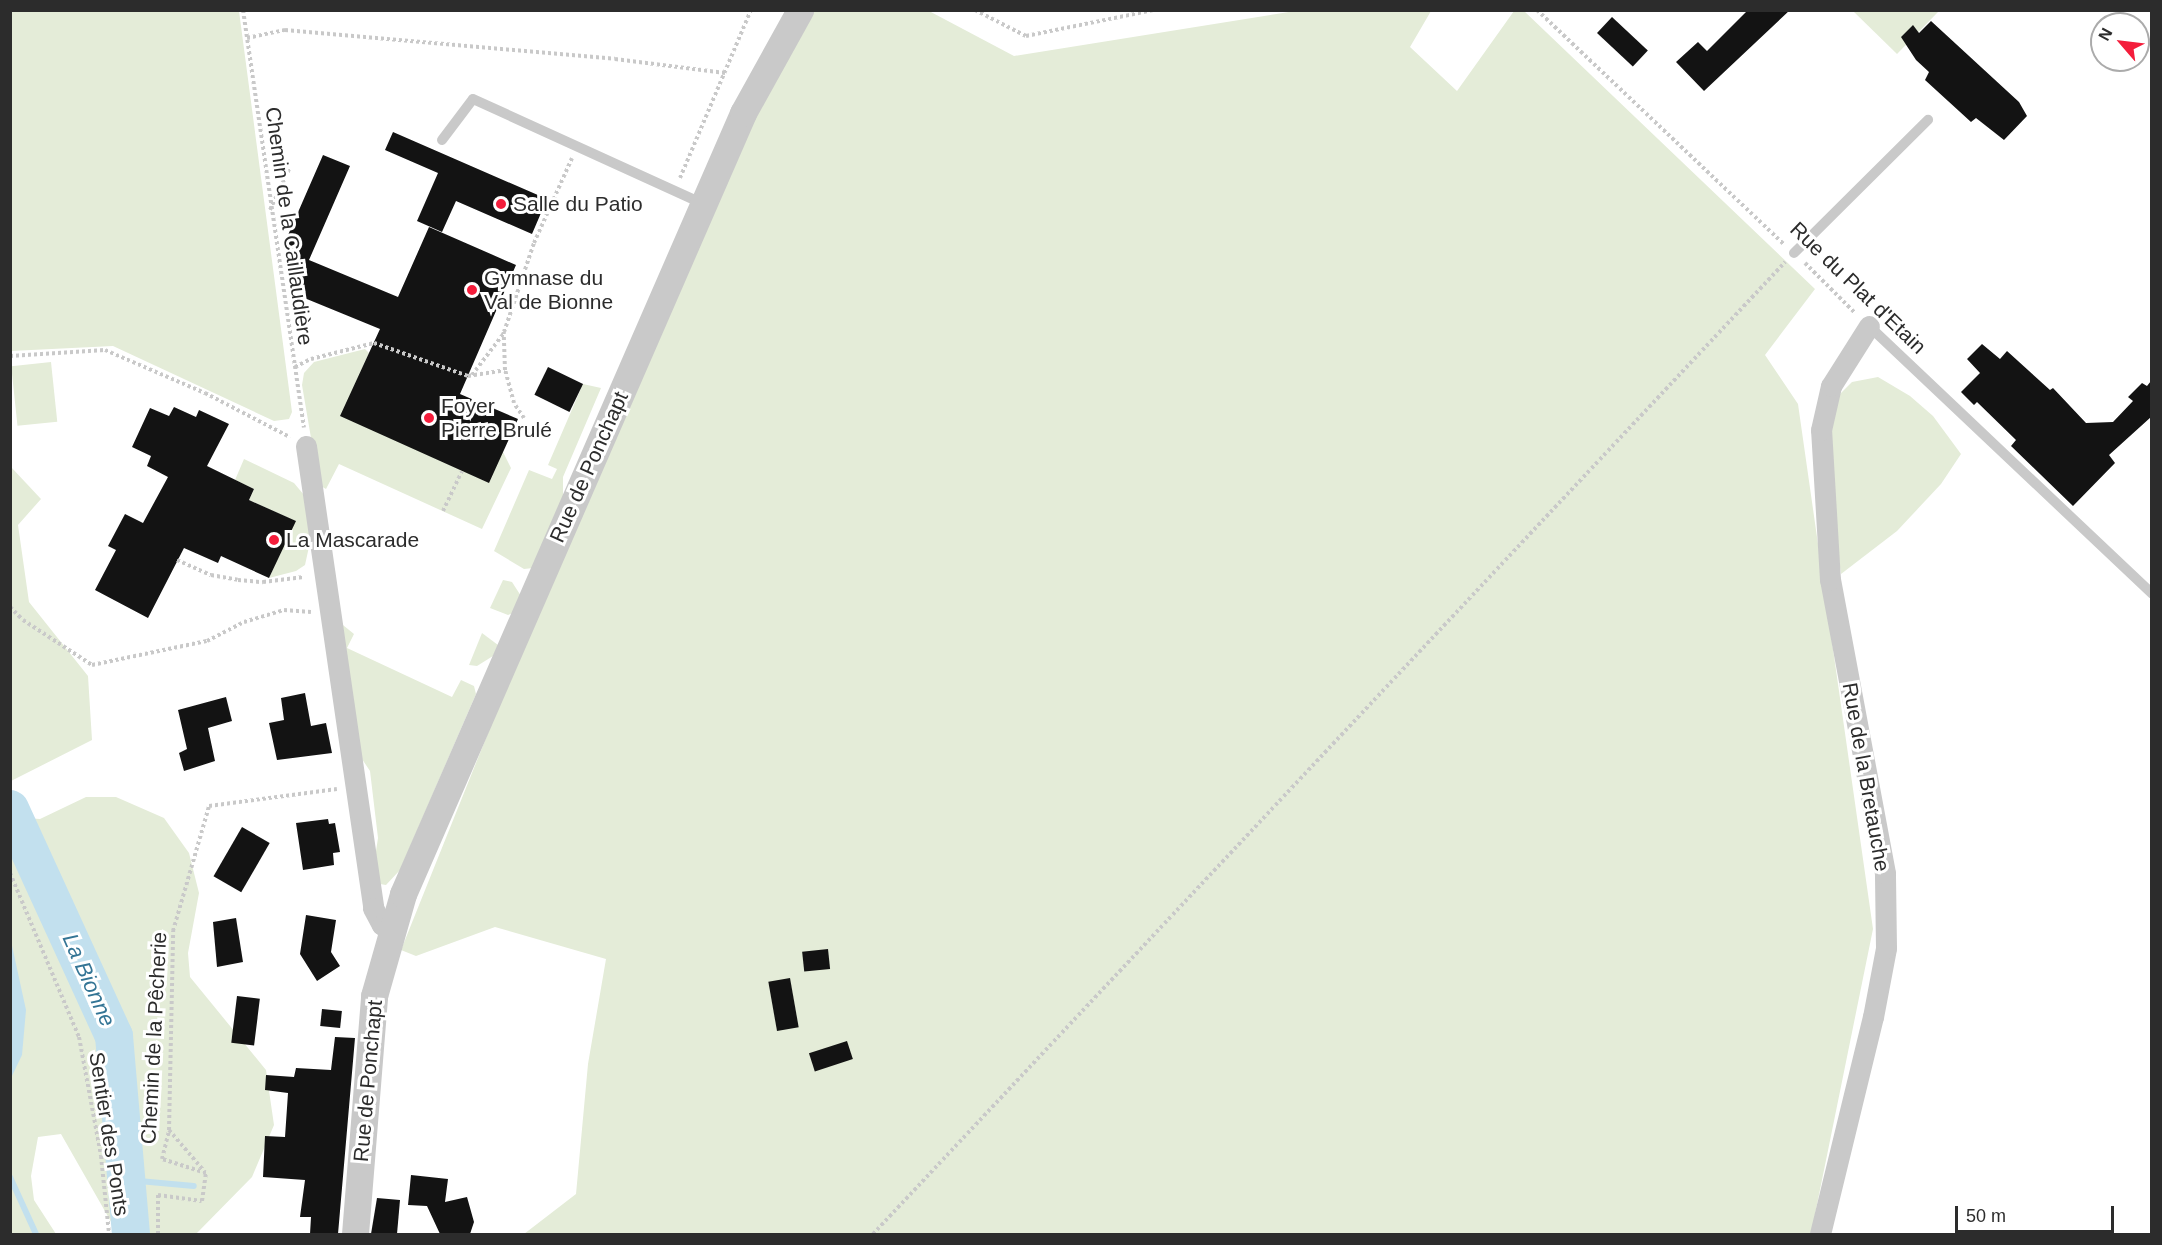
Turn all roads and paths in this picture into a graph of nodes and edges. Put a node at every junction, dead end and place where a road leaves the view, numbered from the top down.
1 (243, 10) edge
2 (751, 10) edge
3 (800, 10) edge
4 (975, 10) edge
5 (1154, 10) edge
6 (1537, 10) edge
7 (247, 38) junction
8 (725, 73) junction
9 (1928, 120) dead end
10 (442, 140) dead end
11 (578, 147) junction
12 (290, 167) dead end
13 (675, 191) junction
14 (704, 204) junction
15 (270, 210) junction
16 (1794, 253) junction
17 (1869, 326) junction
18 (504, 332) junction
19 (10, 356) edge
20 (295, 367) junction
21 (505, 370) junction
22 (472, 376) junction
23 (524, 418) dead end
24 (306, 446) junction
25 (462, 471) dead end
26 (443, 511) dead end
27 (177, 560) dead end
28 (326, 574) junction
29 (2151, 594) edge
30 (10, 607) edge
31 (333, 614) junction
32 (358, 786) junction
33 (10, 873) edge
34 (390, 929) junction
35 (169, 1130) junction
36 (206, 1173) junction
37 (109, 1234) edge
38 (158, 1234) edge
39 (355, 1234) edge
40 (873, 1234) edge
41 (1820, 1234) edge

1 - 7 path, Chemin de la Caillaudière
2 - 8 path
3 - 14 street, Rue de Ponchapt
4 - 5 path
6 - 16 path, Rue du Plat d'Etain
7 - 8 path
7 - 15 path, Chemin de la Caillaudière
8 - 13 path
9 - 16 lane
10 - 11 lane
11 - 13 lane
11 - 18 path
12 - 15 path
13 - 14 lane
14 - 34 street, Rue de Ponchapt
15 - 20 path, Chemin de la Caillaudière
16 - 17 path, Rue du Plat d'Etain
16 - 40 path
17 - 29 lane, Rue du Plat d'Etain
17 - 41 street, Rue de la Bretauche
18 - 21 path
18 - 22 path
19 - 24 path
20 - 22 path
20 - 24 path, Chemin de la Caillaudière
21 - 22 path
21 - 23 path
24 - 28 street
25 - 26 path
27 - 28 path
28 - 31 street
30 - 31 path
31 - 32 street
32 - 34 street
32 - 35 path, Chemin de la Pêcherie
33 - 37 path, Sentier des Ponts
34 - 39 street, Rue de Ponchapt
35 - 36 path
35 - 36 path, Chemin de la Pêcherie
36 - 38 path

